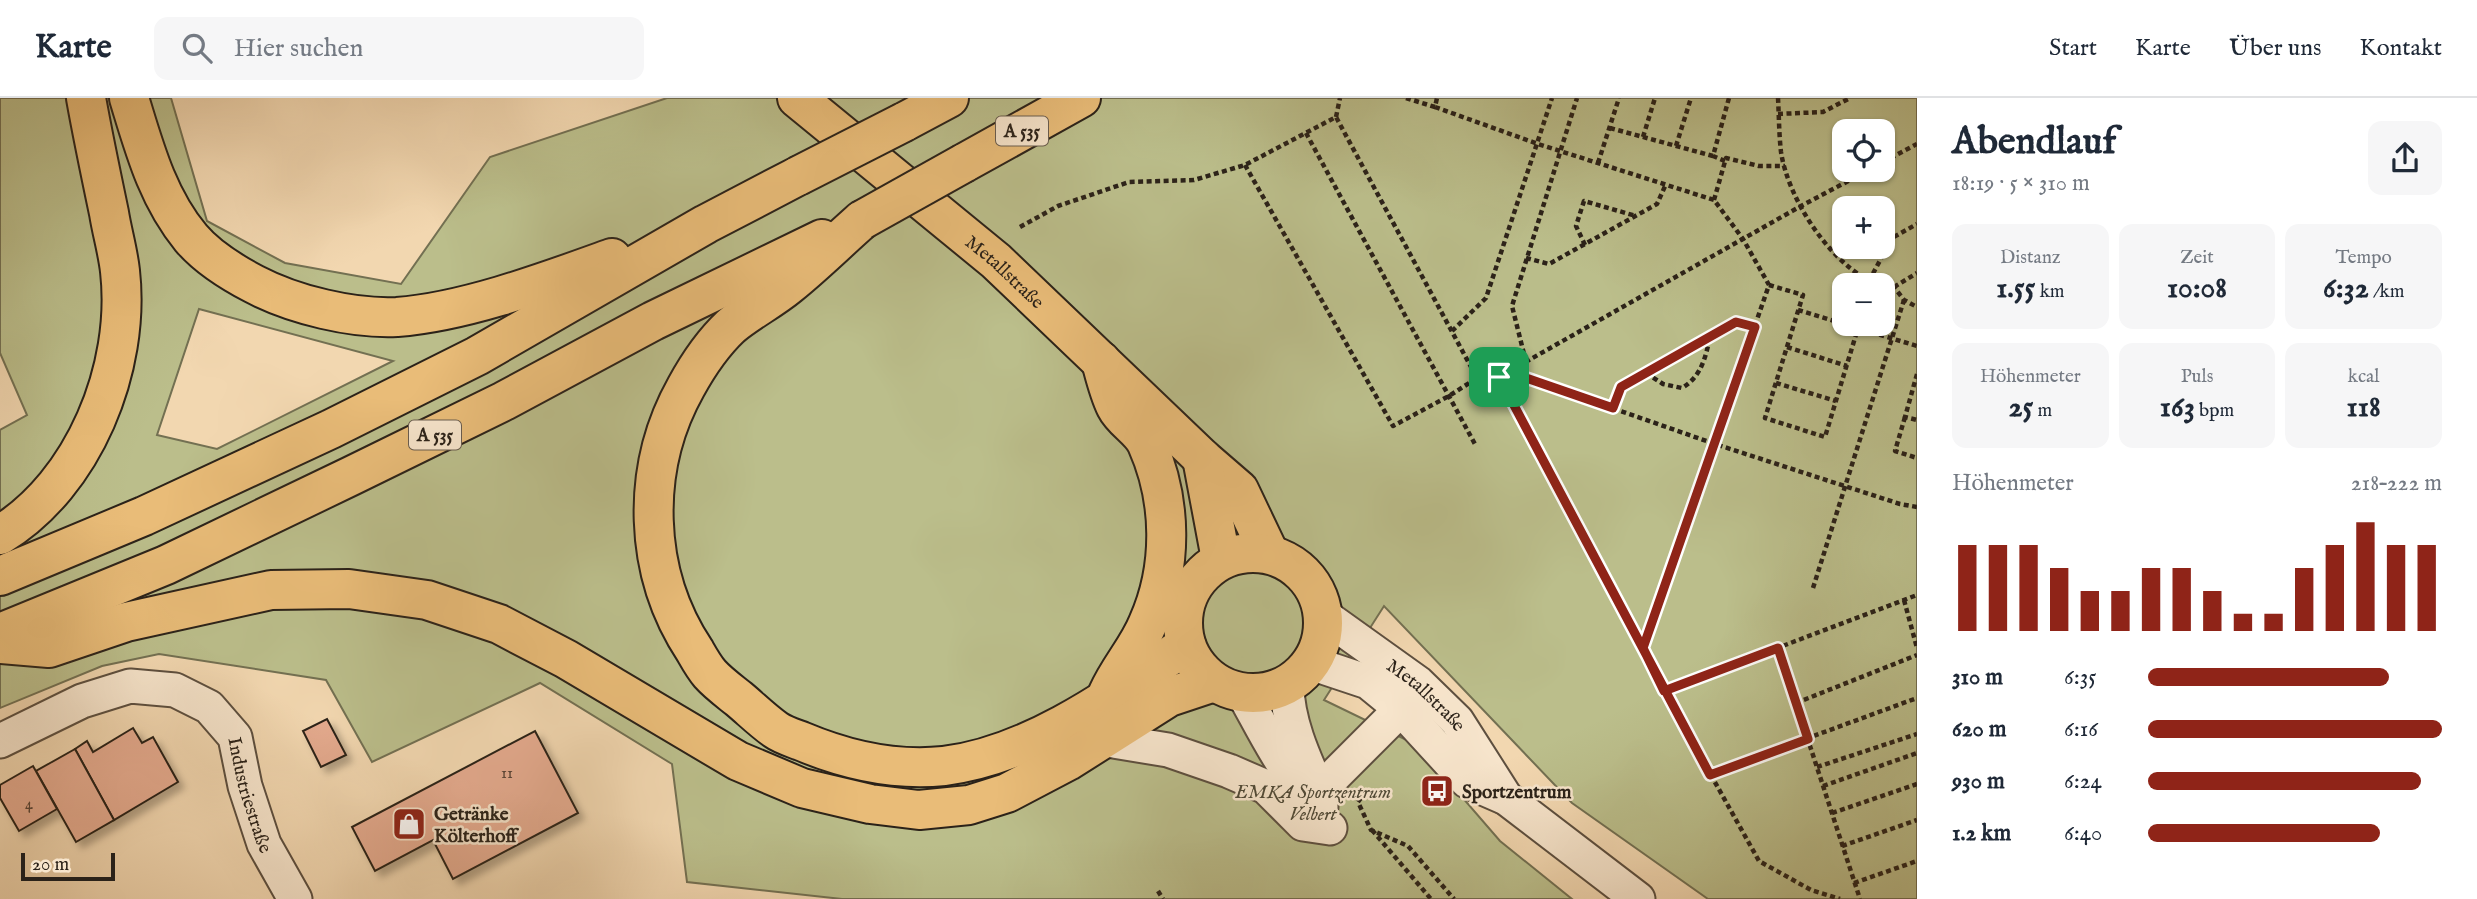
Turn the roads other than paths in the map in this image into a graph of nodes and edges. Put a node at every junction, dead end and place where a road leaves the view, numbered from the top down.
1 (86, 98) edge
2 (797, 98) edge
3 (949, 98) edge
4 (1081, 98) edge
5 (132, 103) edge
6 (862, 220) junction
7 (706, 224) junction
8 (1101, 361) junction
9 (1202, 458) junction
10 (0, 536) edge
11 (1269, 554) junction
12 (1221, 559) junction
13 (0, 576) edge
14 (1323, 615) junction
15 (0, 633) edge
16 (0, 644) edge
17 (1186, 645) junction
18 (1299, 674) junction
19 (1228, 687) junction
20 (1105, 700) junction
21 (1401, 709) junction
22 (1101, 739) junction
23 (0, 740) edge
24 (1319, 791) junction
25 (1506, 797) junction
26 (1330, 828) dead end
27 (295, 899) edge
28 (1639, 899) edge

1 - 10 main road
2 - 8 main road, Metallstraße
3 - 7 main road, A 535, bridge
4 - 6 main road, A 535, bridge
5 - 7 main road
6 - 15 main road, A 535
6 - 20 main road
7 - 13 main road, A 535
8 - 9 main road, Metallstraße
8 - 20 main road
9 - 11 main road, Metallstraße
9 - 12 main road
11 - 12 main road
11 - 14 main road
12 - 17 main road
14 - 18 main road
14 - 25 street, Metallstraße
16 - 22 main road
17 - 19 main road
17 - 20 main road
18 - 19 main road
18 - 21 street, Metallstraße
18 - 24 street
19 - 22 main road
19 - 24 street
21 - 24 street
21 - 25 street, Metallstraße
22 - 26 street
23 - 27 street, Industriestraße
25 - 28 street, Metallstraße

